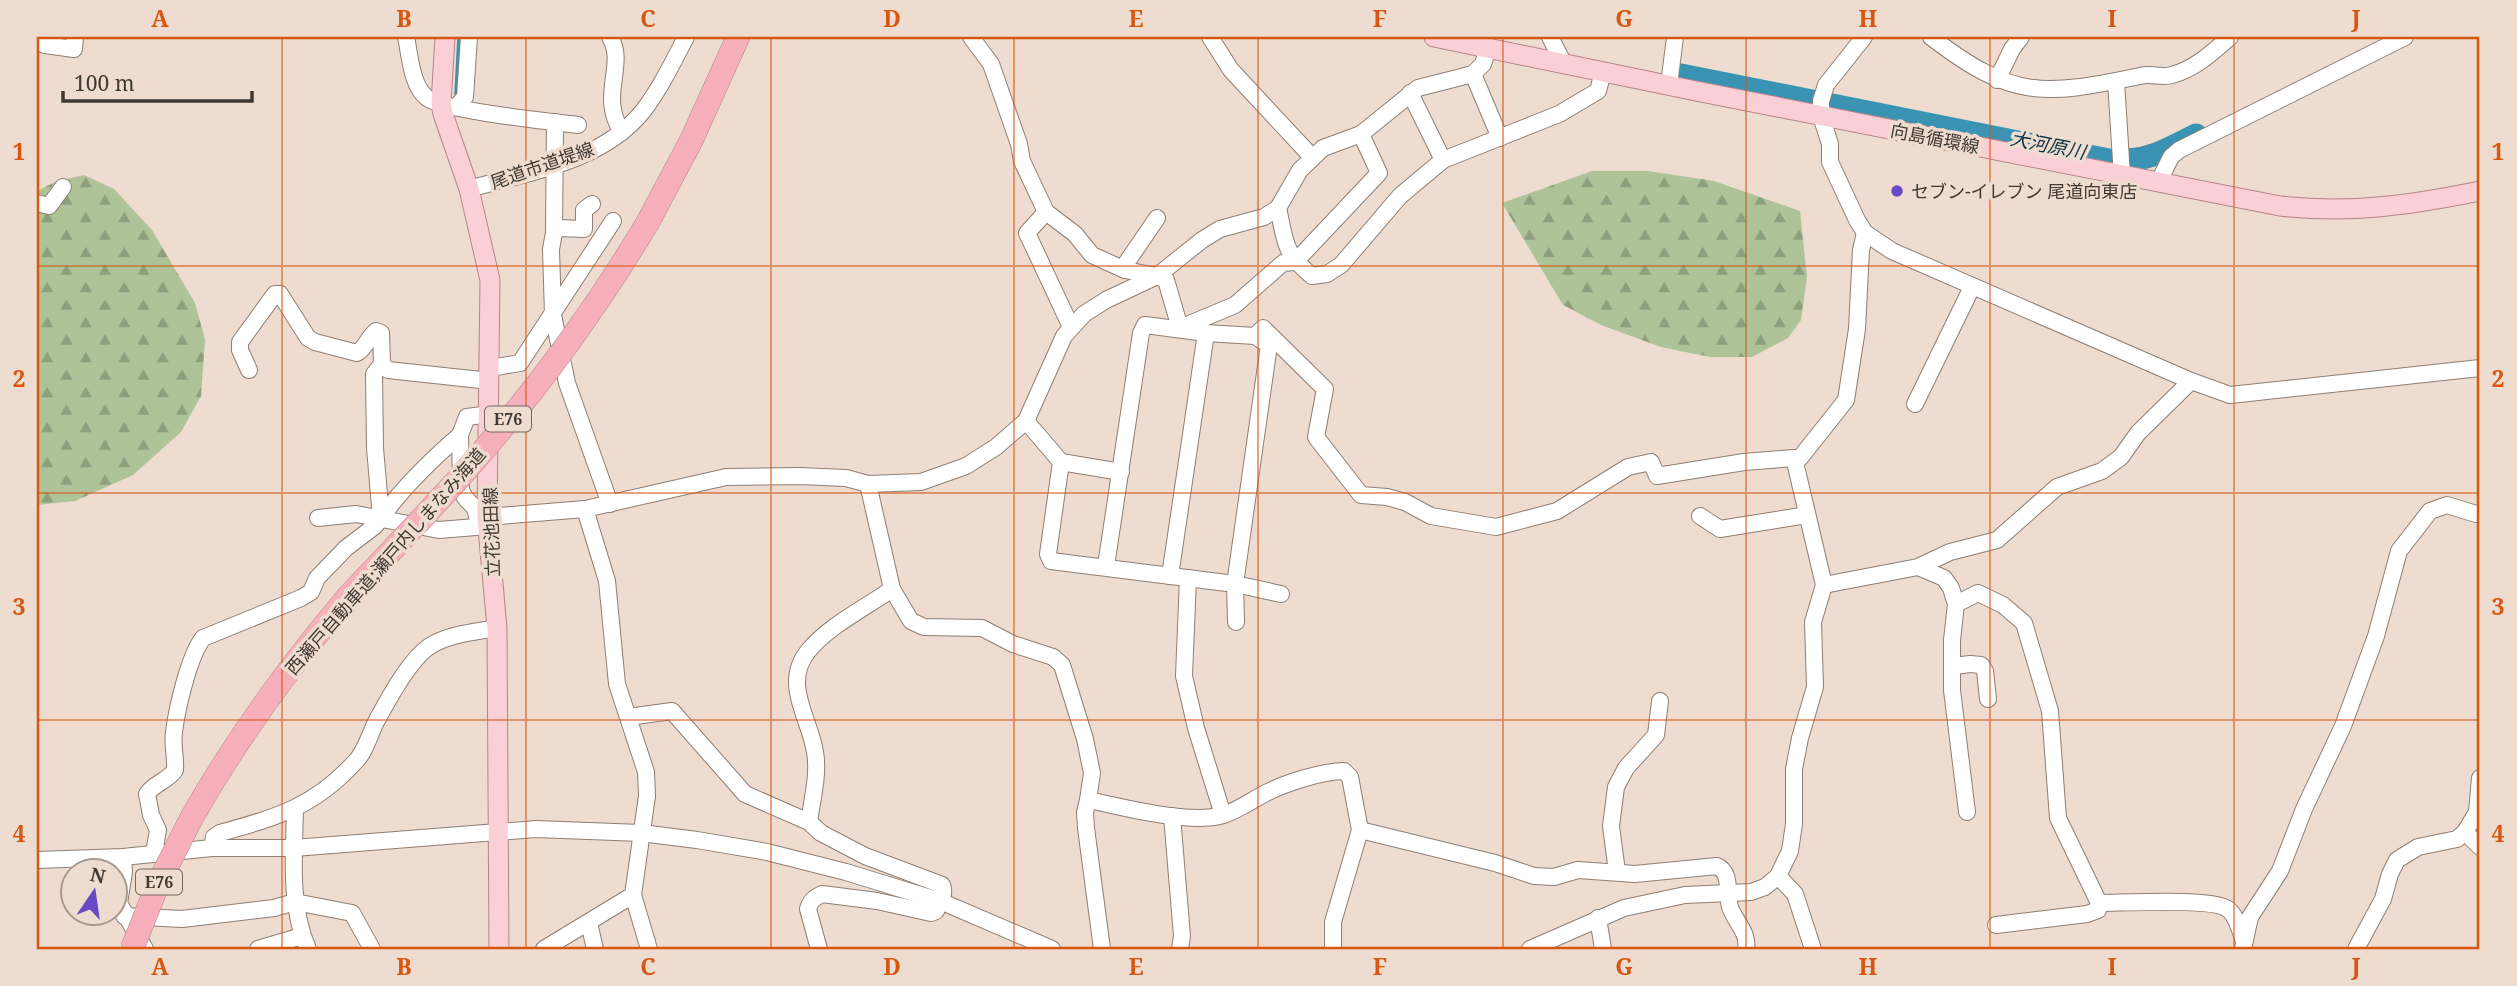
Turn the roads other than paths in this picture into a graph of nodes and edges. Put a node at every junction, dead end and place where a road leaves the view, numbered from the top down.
1 (75, 37) edge
2 (405, 37) edge
3 (445, 37) edge
4 (469, 37) edge
5 (610, 37) edge
6 (686, 37) edge
7 (738, 37) edge
8 (971, 37) edge
9 (1210, 37) edge
10 (1434, 37) edge
11 (1550, 37) edge
12 (1675, 37) edge
13 (1864, 37) edge
14 (1931, 37) edge
15 (2021, 37) edge
16 (2230, 37) edge
17 (2404, 37) edge
18 (37, 40) edge
19 (1488, 48) junction
20 (1564, 64) junction
21 (1603, 72) junction
22 (1473, 74) junction
23 (1997, 80) junction
24 (2116, 82) junction
25 (1669, 85) junction
26 (1410, 93) junction
27 (449, 105) junction
28 (1821, 116) junction
29 (555, 122) junction
30 (578, 125) dead end
31 (622, 132) junction
32 (1362, 134) junction
33 (1500, 138) junction
34 (1312, 157) junction
35 (1443, 160) junction
36 (555, 165) junction
37 (2122, 166) junction
38 (2158, 183) junction
39 (63, 187) dead end
40 (469, 189) junction
41 (2480, 191) edge
42 (37, 202) edge
43 (592, 204) dead end
44 (1278, 208) junction
45 (1046, 212) junction
46 (1157, 218) dead end
47 (613, 221) dead end
48 (554, 233) junction
49 (1865, 233) junction
50 (1295, 261) junction
51 (1125, 270) junction
52 (1157, 276) junction
53 (1972, 287) junction
54 (553, 315) junction
55 (1070, 327) junction
56 (1180, 328) junction
57 (1206, 333) junction
58 (1255, 336) junction
59 (382, 364) junction
60 (2480, 368) edge
61 (249, 370) dead end
62 (491, 374) junction
63 (2191, 381) junction
64 (1915, 404) dead end
65 (490, 414) junction
66 (1026, 421) junction
67 (460, 435) junction
68 (1794, 458) junction
69 (1061, 462) junction
70 (1121, 472) junction
71 (868, 484) junction
72 (610, 503) junction
73 (585, 509) junction
74 (2480, 513) edge
75 (1807, 515) junction
76 (1700, 516) dead end
77 (318, 518) dead end
78 (381, 518) junction
79 (484, 523) junction
80 (1106, 566) junction
81 (1918, 567) junction
82 (1170, 576) junction
83 (1188, 578) junction
84 (1236, 584) junction
85 (1824, 585) junction
86 (892, 589) junction
87 (1280, 594) dead end
88 (1955, 604) junction
89 (1236, 622) dead end
90 (497, 628) junction
91 (1954, 666) junction
92 (1988, 699) dead end
93 (1660, 701) dead end
94 (628, 717) junction
95 (2480, 778) edge
96 (1088, 800) junction
97 (295, 809) junction
98 (2478, 811) edge
99 (1967, 812) dead end
100 (1223, 815) junction
101 (1172, 816) junction
102 (809, 822) junction
103 (1360, 830) junction
104 (499, 831) junction
105 (2465, 832) junction
106 (641, 833) junction
107 (2480, 847) edge
108 (212, 848) junction
109 (294, 849) junction
110 (154, 853) junction
111 (130, 856) edge
112 (60, 859) edge
113 (37, 860) edge
114 (1617, 872) junction
115 (1778, 876) junction
116 (1726, 891) junction
117 (633, 895) junction
118 (940, 901) junction
119 (295, 902) junction
120 (2099, 903) junction
121 (130, 916) edge
122 (1598, 918) junction
123 (589, 923) junction
124 (130, 925) edge
125 (1996, 925) dead end
126 (305, 942) edge
127 (2243, 945) edge
128 (132, 949) edge
129 (145, 949) edge
130 (258, 949) edge
131 (372, 949) edge
132 (499, 949) edge
133 (544, 949) edge
134 (595, 949) edge
135 (649, 949) edge
136 (819, 949) edge
137 (1052, 949) edge
138 (1102, 949) edge
139 (1180, 949) edge
140 (1333, 949) edge
141 (1531, 949) edge
142 (1603, 949) edge
143 (1746, 949) edge
144 (1813, 949) edge
145 (2356, 949) edge

1 - 18 street
2 - 27 street
3 - 27 main road, 立花池田線
4 - 27 street
5 - 31 street
6 - 31 street, 尾道市道堤線
7 - 128 highway, 西瀬戸自動車道;瀬戸内しまなみ海道 / E76, bridge
8 - 45 street
9 - 34 street
10 - 19 main road, 向島循環線
11 - 20 street
12 - 25 street
13 - 28 street
14 - 23 street
15 - 23 street
16 - 24 street
17 - 38 street
19 - 20 main road, 向島循環線
19 - 22 street
20 - 21 main road, 向島循環線
21 - 25 main road, 向島循環線
21 - 33 street
22 - 26 street
22 - 33 street
23 - 24 street
24 - 37 street
25 - 28 main road, 向島循環線
26 - 32 street
26 - 35 street
27 - 29 street
27 - 40 main road, 立花池田線
28 - 37 main road, 向島循環線
28 - 49 street
29 - 30 street
29 - 36 street
31 - 36 street, 尾道市道堤線
32 - 34 street
32 - 50 street
33 - 35 street
34 - 44 street
35 - 50 street
36 - 40 street, 尾道市道堤線
36 - 48 street
37 - 38 main road, 向島循環線
38 - 41 main road, 向島循環線
39 - 42 street
40 - 62 main road, 立花池田線
43 - 48 street
44 - 50 street
44 - 52 street
45 - 51 street
45 - 55 street
46 - 51 street
47 - 54 street
48 - 54 street
49 - 53 street
49 - 68 street
50 - 56 street
51 - 52 street
52 - 55 street
52 - 56 street
53 - 63 street
53 - 64 street
54 - 62 street
54 - 72 street
55 - 66 street
56 - 57 street
56 - 70 street
57 - 58 street
57 - 82 street
58 - 68 street
58 - 84 street
59 - 61 street
59 - 62 street
59 - 78 street
60 - 63 street
62 - 65 main road, 立花池田線
63 - 81 street
65 - 67 street
65 - 79 main road, 立花池田線
66 - 69 street
66 - 71 street
67 - 78 street
67 - 79 street
68 - 75 street
69 - 70 street
69 - 80 street
70 - 80 street
71 - 72 street
71 - 86 street
72 - 73 street
73 - 79 street
73 - 94 street
74 - 127 street
75 - 76 street
75 - 85 street
77 - 78 street
78 - 79 street
78 - 110 street
79 - 90 main road, 立花池田線
80 - 82 street
81 - 85 street
81 - 88 street
82 - 83 street
83 - 84 street
83 - 100 street
84 - 87 street
84 - 89 street
85 - 115 street
86 - 96 street
86 - 102 street
88 - 91 street
88 - 120 street
90 - 97 street
90 - 104 main road, 立花池田線
91 - 92 street
91 - 99 street
93 - 114 street
94 - 102 street
94 - 106 street
95 - 98 street
96 - 101 street
96 - 138 street
97 - 108 street
97 - 109 street
98 - 105 street
100 - 101 street
100 - 103 street
101 - 139 street
102 - 118 street
103 - 114 street
103 - 140 street
104 - 106 street
104 - 109 street
104 - 132 main road, 立花池田線
105 - 107 street
105 - 145 street
106 - 117 street
106 - 118 street
108 - 109 street
108 - 110 street
109 - 119 street
110 - 111 street
112 - 113 street
114 - 116 street
115 - 116 street
115 - 144 street
116 - 122 street
116 - 143 street
117 - 123 street
117 - 135 street
118 - 136 street
118 - 137 street
119 - 121 street
119 - 126 street
119 - 131 street
120 - 125 street
120 - 127 street
122 - 141 street
122 - 142 street
123 - 133 street
123 - 134 street
124 - 129 street
126 - 130 street

